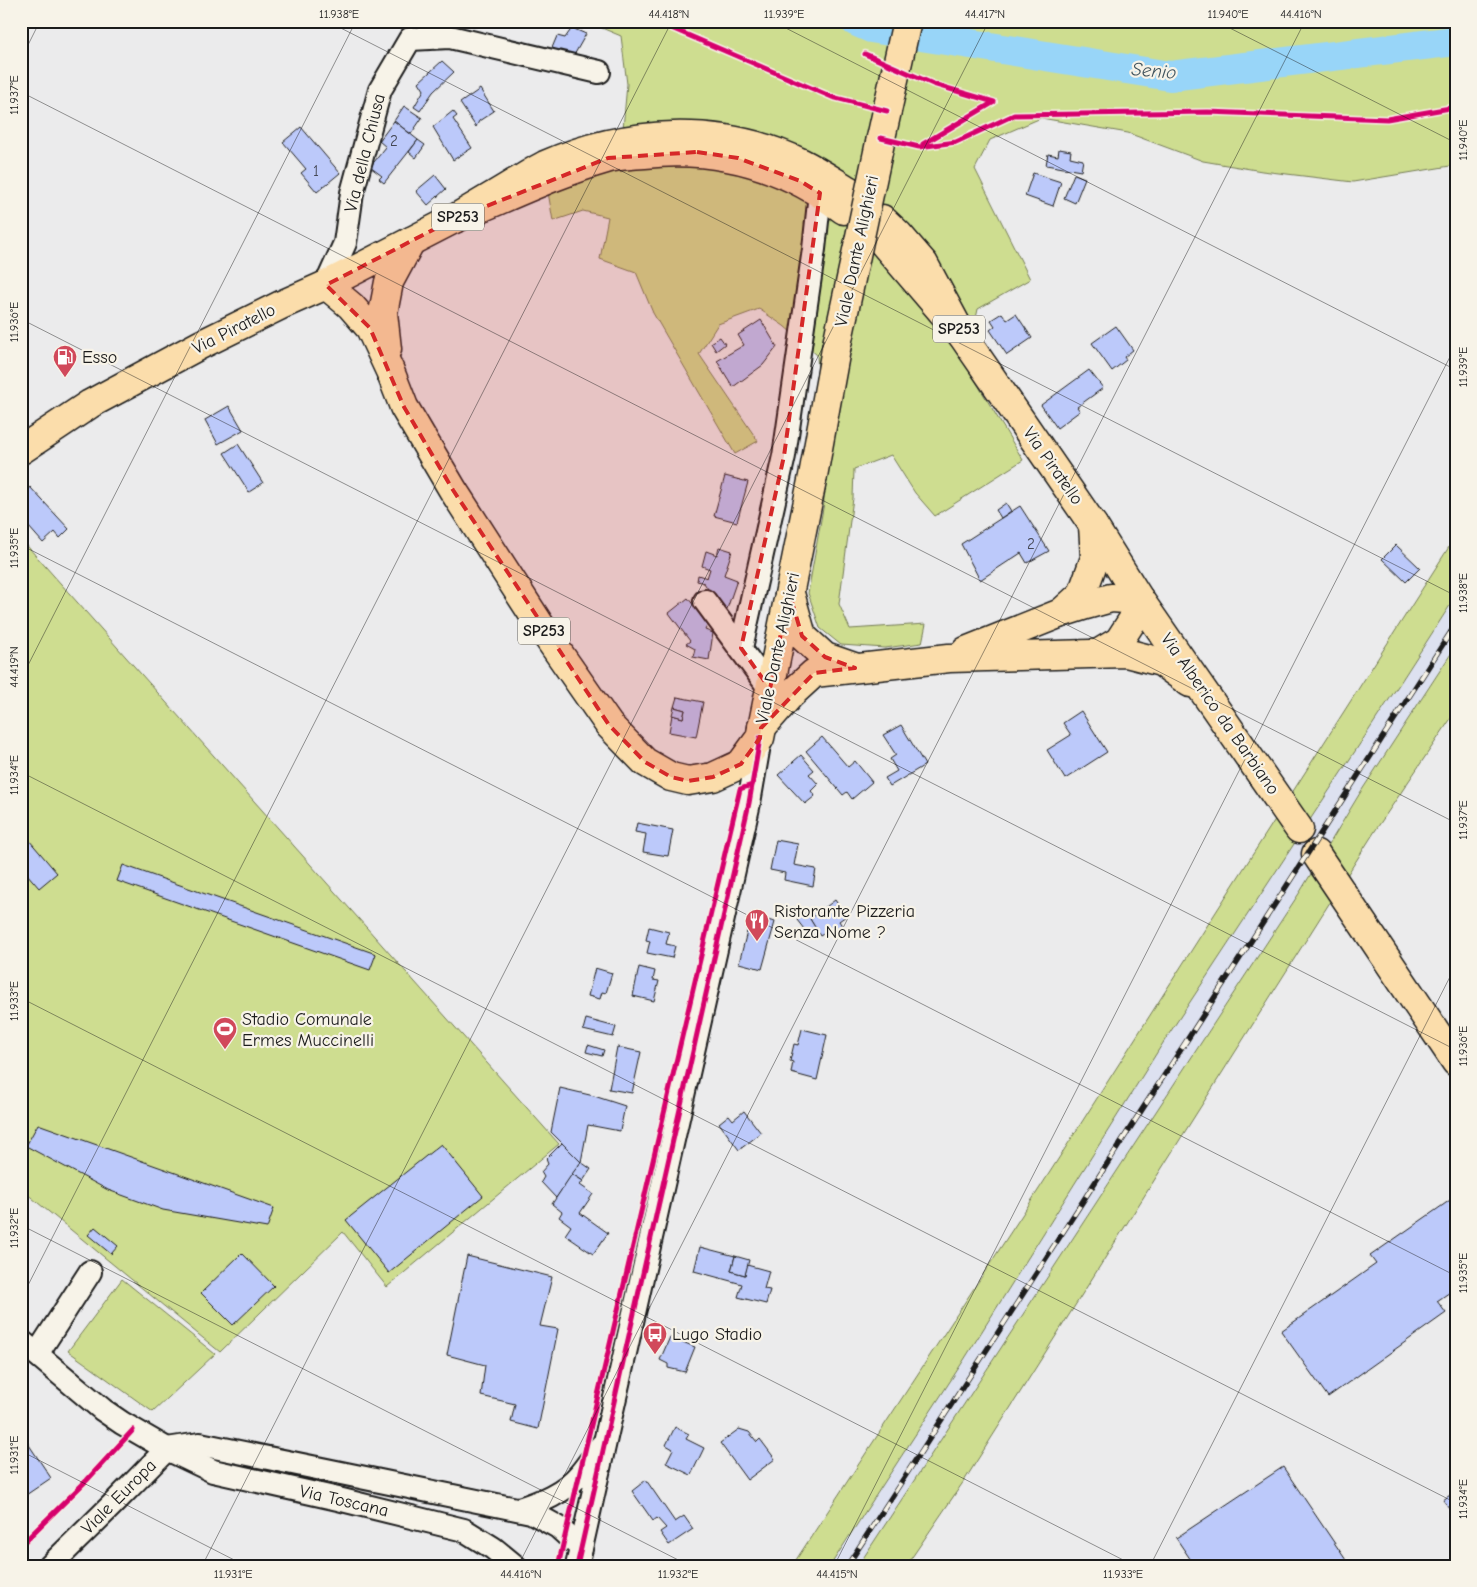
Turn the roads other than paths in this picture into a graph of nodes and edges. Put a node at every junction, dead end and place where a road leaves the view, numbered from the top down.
1 (907, 21) edge
2 (599, 72) dead end
3 (820, 193) junction
4 (454, 219) junction
5 (880, 229) dead end
6 (411, 242) junction
7 (326, 285) junction
8 (390, 371) junction
9 (21, 450) edge
10 (1094, 525) junction
11 (790, 592) junction
12 (1140, 600) junction
13 (705, 601) dead end
14 (1061, 613) junction
15 (741, 648) junction
16 (1099, 653) junction
17 (949, 658) junction
18 (856, 668) junction
19 (770, 689) junction
20 (1206, 693) junction
21 (761, 733) junction
22 (1299, 829) dead end
23 (1316, 854) dead end
24 (1456, 1062) edge
25 (90, 1272) dead end
26 (29, 1348) edge
27 (606, 1439) junction
28 (167, 1449) junction
29 (519, 1509) junction
30 (579, 1557) edge
31 (50, 1566) edge
32 (515, 1566) edge

1 - 11 main road, Viale Dante Alighieri / SP253, bridge
2 - 7 street, Via della Chiusa
3 - 4 main road, Via Piratello / SP253
3 - 4 main road, Via Piratello / SP253
3 - 15 street
4 - 6 main road, Via Piratello / SP253
5 - 10 main road, Via Piratello / SP253
6 - 7 main road, Via Piratello / SP253
6 - 8 main road, SP253
7 - 8 main road, SP253
7 - 9 main road, Via Piratello
8 - 21 main road, SP253
10 - 12 main road, Via Piratello / SP253
10 - 14 main road, SP253
11 - 18 main road, SP253
11 - 19 main road, Viale Dante Alighieri / SP253
12 - 14 main road, SP253
12 - 16 main road
12 - 20 main road, Via Alberico da Barbiano
13 - 15 street
14 - 17 main road, SP253
15 - 19 street
16 - 17 main road, SP253
16 - 20 main road, SP253
17 - 18 main road, SP253
18 - 21 main road, SP253
19 - 21 main road, Viale Dante Alighieri / SP253
20 - 22 main road, Via Alberico da Barbiano
21 - 27 street, Viale Dante Alighieri
23 - 24 main road
25 - 26 street
26 - 28 street, Via Toscana
27 - 29 street
27 - 30 street, Viale Dante Alighieri
28 - 29 street, Via Toscana
28 - 31 street, Viale Europa
28 - 32 street, Via Toscana
29 - 30 street, Via Toscana

